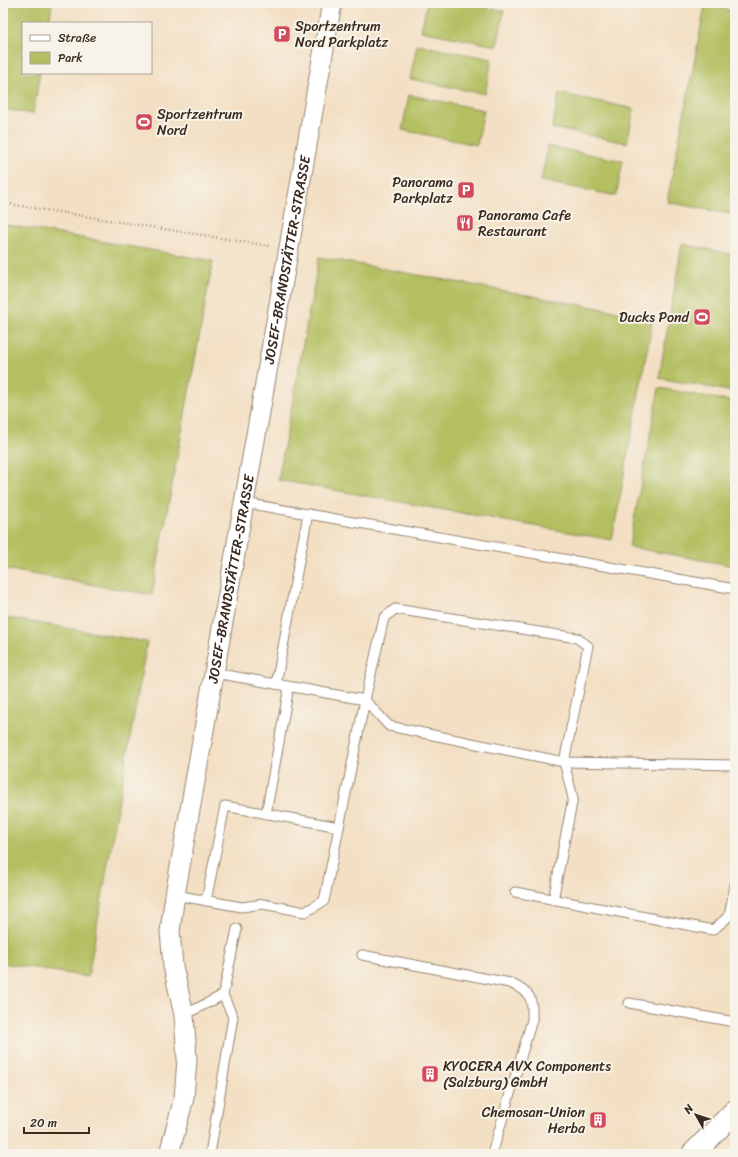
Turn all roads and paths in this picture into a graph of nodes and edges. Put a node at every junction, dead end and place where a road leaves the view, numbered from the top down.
1 (332, 3) edge
2 (3, 203) edge
3 (287, 249) junction
4 (245, 503) junction
5 (308, 514) junction
6 (735, 589) edge
7 (215, 673) junction
8 (276, 684) junction
9 (290, 686) junction
10 (365, 700) junction
11 (564, 762) junction
12 (735, 765) edge
13 (266, 814) junction
14 (339, 827) junction
15 (735, 885) edge
16 (515, 892) dead end
17 (175, 895) junction
18 (553, 900) junction
19 (206, 901) junction
20 (237, 929) dead end
21 (362, 955) dead end
22 (223, 995) junction
23 (629, 1003) dead end
24 (184, 1015) junction
25 (735, 1022) edge
26 (735, 1111) edge
27 (169, 1154) edge
28 (210, 1154) edge
29 (492, 1154) edge
30 (693, 1154) edge

1 - 3 street, JOSEF-BRANDSTÄTTER-STRASSE
2 - 3 path
3 - 4 street, JOSEF-BRANDSTÄTTER-STRASSE
4 - 5 lane
4 - 7 street, JOSEF-BRANDSTÄTTER-STRASSE
5 - 6 lane
5 - 8 lane
7 - 8 lane
7 - 17 street, JOSEF-BRANDSTÄTTER-STRASSE
8 - 9 lane
9 - 10 lane
9 - 13 lane
10 - 11 lane
10 - 11 lane
10 - 14 lane
11 - 12 lane
11 - 18 lane
13 - 14 lane
13 - 19 lane
14 - 19 lane
15 - 18 lane
16 - 18 lane
17 - 19 lane
17 - 24 street, JOSEF-BRANDSTÄTTER-STRASSE
20 - 22 lane
21 - 29 lane
22 - 24 lane
22 - 28 lane
23 - 25 lane
24 - 27 street, JOSEF-BRANDSTÄTTER-STRASSE
26 - 30 street

